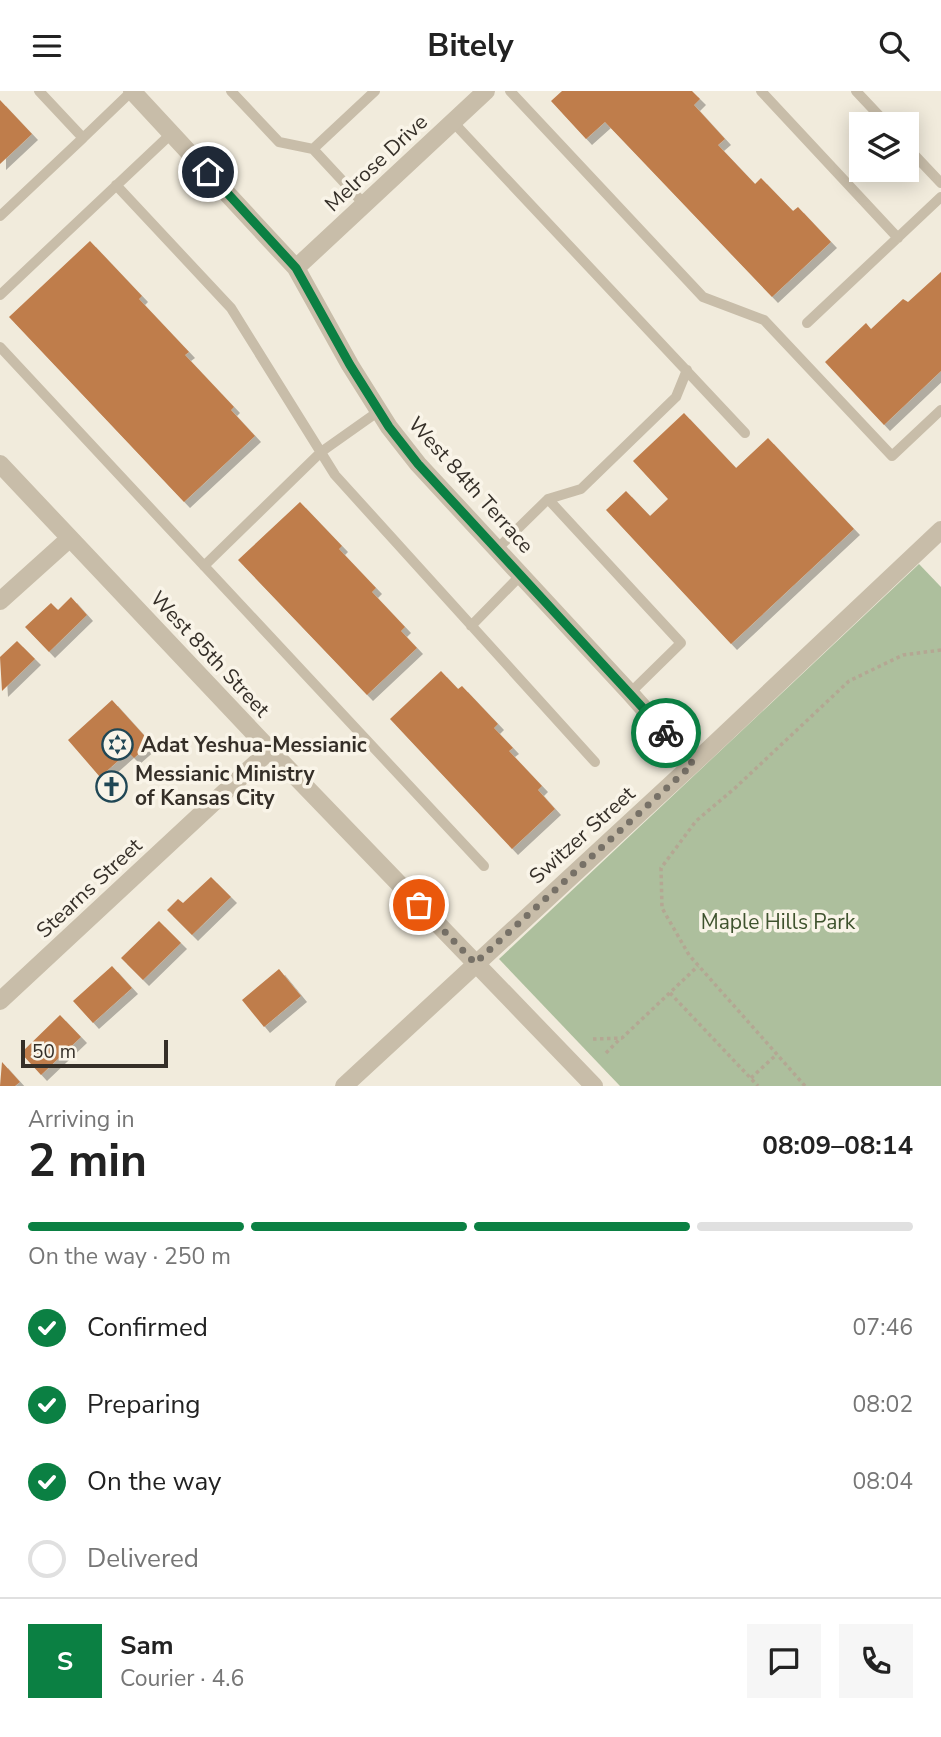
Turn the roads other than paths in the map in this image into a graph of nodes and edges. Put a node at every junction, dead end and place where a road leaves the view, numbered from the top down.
1 (39, 91) edge
2 (132, 91) edge
3 (231, 91) edge
4 (375, 91) edge
5 (486, 91) edge
6 (510, 91) edge
7 (761, 91) edge
8 (856, 91) edge
9 (876, 112) edge
10 (453, 122) junction
11 (172, 133) junction
12 (83, 138) junction
13 (313, 149) junction
14 (919, 160) edge
15 (941, 183) edge
16 (117, 185) junction
17 (941, 197) edge
18 (365, 205) junction
19 (0, 216) edge
20 (898, 238) junction
21 (296, 268) junction
22 (0, 295) edge
23 (807, 323) dead end
24 (0, 347) edge
25 (687, 370) junction
26 (941, 410) edge
27 (379, 411) junction
28 (745, 433) dead end
29 (321, 453) junction
30 (0, 464) edge
31 (548, 499) junction
32 (941, 530) edge
33 (69, 539) junction
34 (497, 549) junction
35 (204, 566) junction
36 (521, 575) junction
37 (0, 601) edge
38 (471, 626) junction
39 (631, 692) junction
40 (270, 750) junction
41 (595, 762) dead end
42 (693, 764) junction
43 (484, 866) dead end
44 (475, 963) junction
45 (0, 1002) edge
46 (344, 1086) edge
47 (594, 1086) edge

1 - 12 lane
2 - 11 street, West 84th Terrace
2 - 12 lane
3 - 13 lane
4 - 13 lane
5 - 10 street, Melrose Drive
6 - 26 lane
7 - 20 lane
8 - 9 lane
10 - 18 street, Melrose Drive
10 - 25 lane
11 - 16 lane
11 - 21 street, West 84th Terrace
12 - 19 lane
13 - 18 lane
14 - 15 lane
16 - 22 lane
16 - 29 lane
17 - 20 lane
18 - 21 street, Melrose Drive
20 - 23 lane
21 - 27 street, West 84th Terrace
24 - 35 lane
25 - 28 lane
25 - 31 lane
27 - 29 lane
27 - 34 street, West 84th Terrace
29 - 35 lane
29 - 38 lane
30 - 33 street, West 85th Street
31 - 34 lane
31 - 39 lane
32 - 42 street, Switzer Street
33 - 37 street
33 - 40 street, West 85th Street
34 - 36 street, West 84th Terrace
35 - 43 lane
36 - 38 lane
36 - 39 street, West 84th Terrace
38 - 41 lane
39 - 42 street, West 84th Terrace
40 - 44 street, West 85th Street
40 - 45 street, Stearns Street
42 - 44 street, Switzer Street
44 - 46 street, Switzer Street
44 - 47 street, West 85th Street

